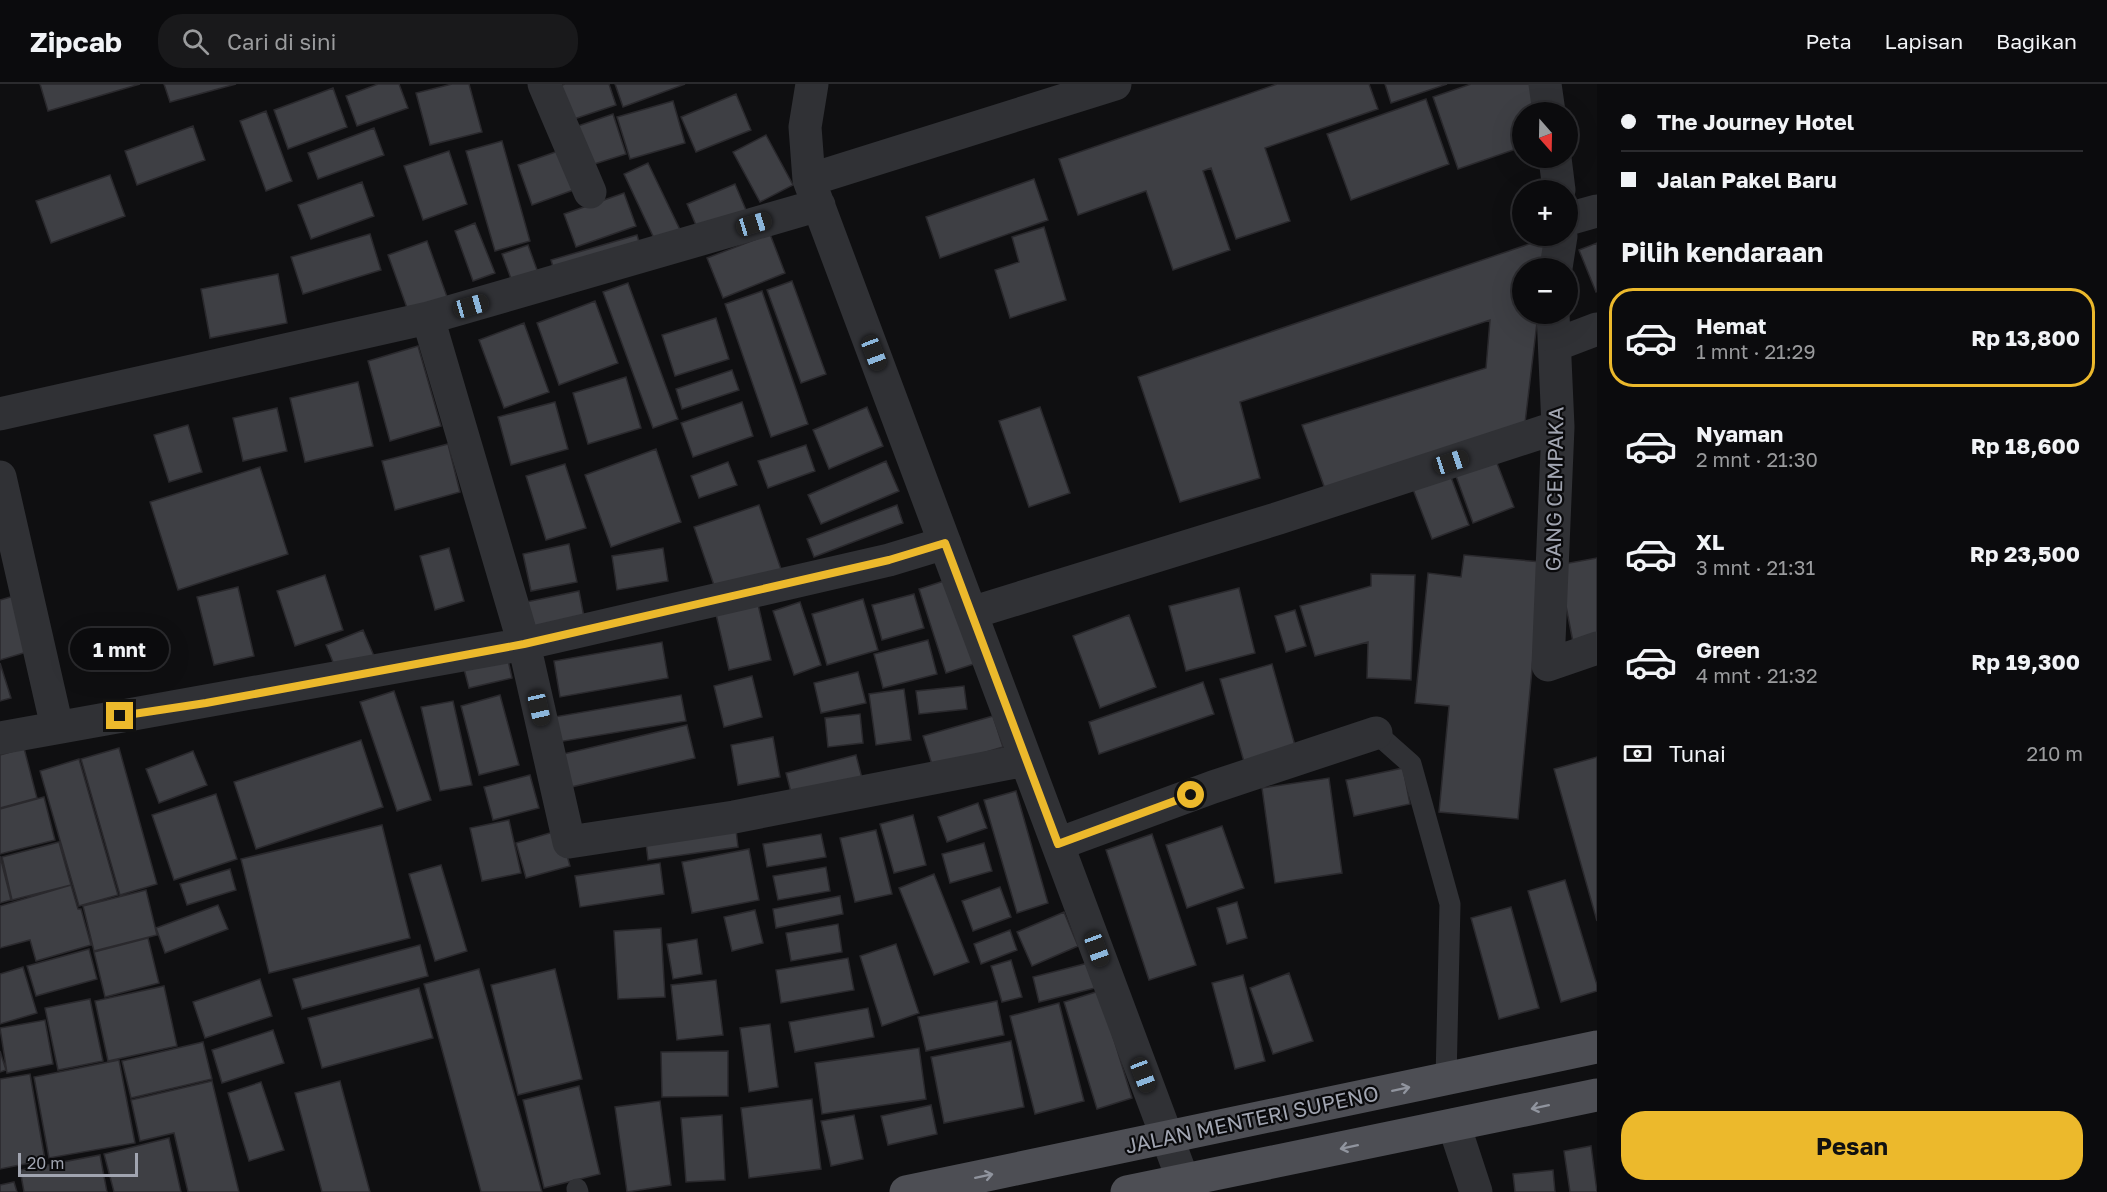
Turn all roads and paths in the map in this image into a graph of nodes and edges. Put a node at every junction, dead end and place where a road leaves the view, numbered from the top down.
1 (544, 84) edge
2 (812, 84) edge
3 (1115, 84) edge
4 (1545, 84) edge
5 (1548, 102) edge
6 (590, 192) dead end
7 (814, 192) junction
8 (1597, 211) edge
9 (1578, 216) edge
10 (428, 318) junction
11 (1554, 324) edge
12 (1597, 329) edge
13 (1555, 345) junction
14 (0, 414) edge
15 (1558, 427) junction
16 (0, 477) edge
17 (945, 543) junction
18 (971, 613) junction
19 (524, 644) junction
20 (1597, 648) edge
21 (57, 727) junction
22 (1376, 733) joint
23 (0, 738) edge
24 (1026, 760) junction
25 (1058, 844) junction
26 (1597, 1047) edge
27 (1446, 1080) junction
28 (1597, 1095) edge
29 (1454, 1125) junction
30 (1167, 1138) junction
31 (1183, 1180) junction
32 (906, 1192) edge
33 (1127, 1192) edge
34 (1476, 1192) edge

1 - 6 street
2 - 7 street
3 - 7 street
4 - 5 street
7 - 10 street
7 - 17 street
8 - 9 street
10 - 14 street
10 - 19 street
11 - 13 street, GANG CEMPAKA
12 - 13 street
13 - 15 street, GANG CEMPAKA
15 - 18 street
15 - 20 street, GANG CEMPAKA
16 - 21 street
17 - 18 street
17 - 19 street
18 - 24 street
19 - 21 street
19 - 24 street
21 - 23 street
22 - 25 street
22 - 27 lane
24 - 25 street
25 - 30 street
26 - 27 main road, JALAN MENTERI SUPENO
30 -> 27 main road, JALAN MENTERI SUPENO
28 -> 29 main road
29 -> 31 main road
29 - 34 street
30 - 31 street
32 -> 30 main road, JALAN MENTERI SUPENO
31 - 33 main road

